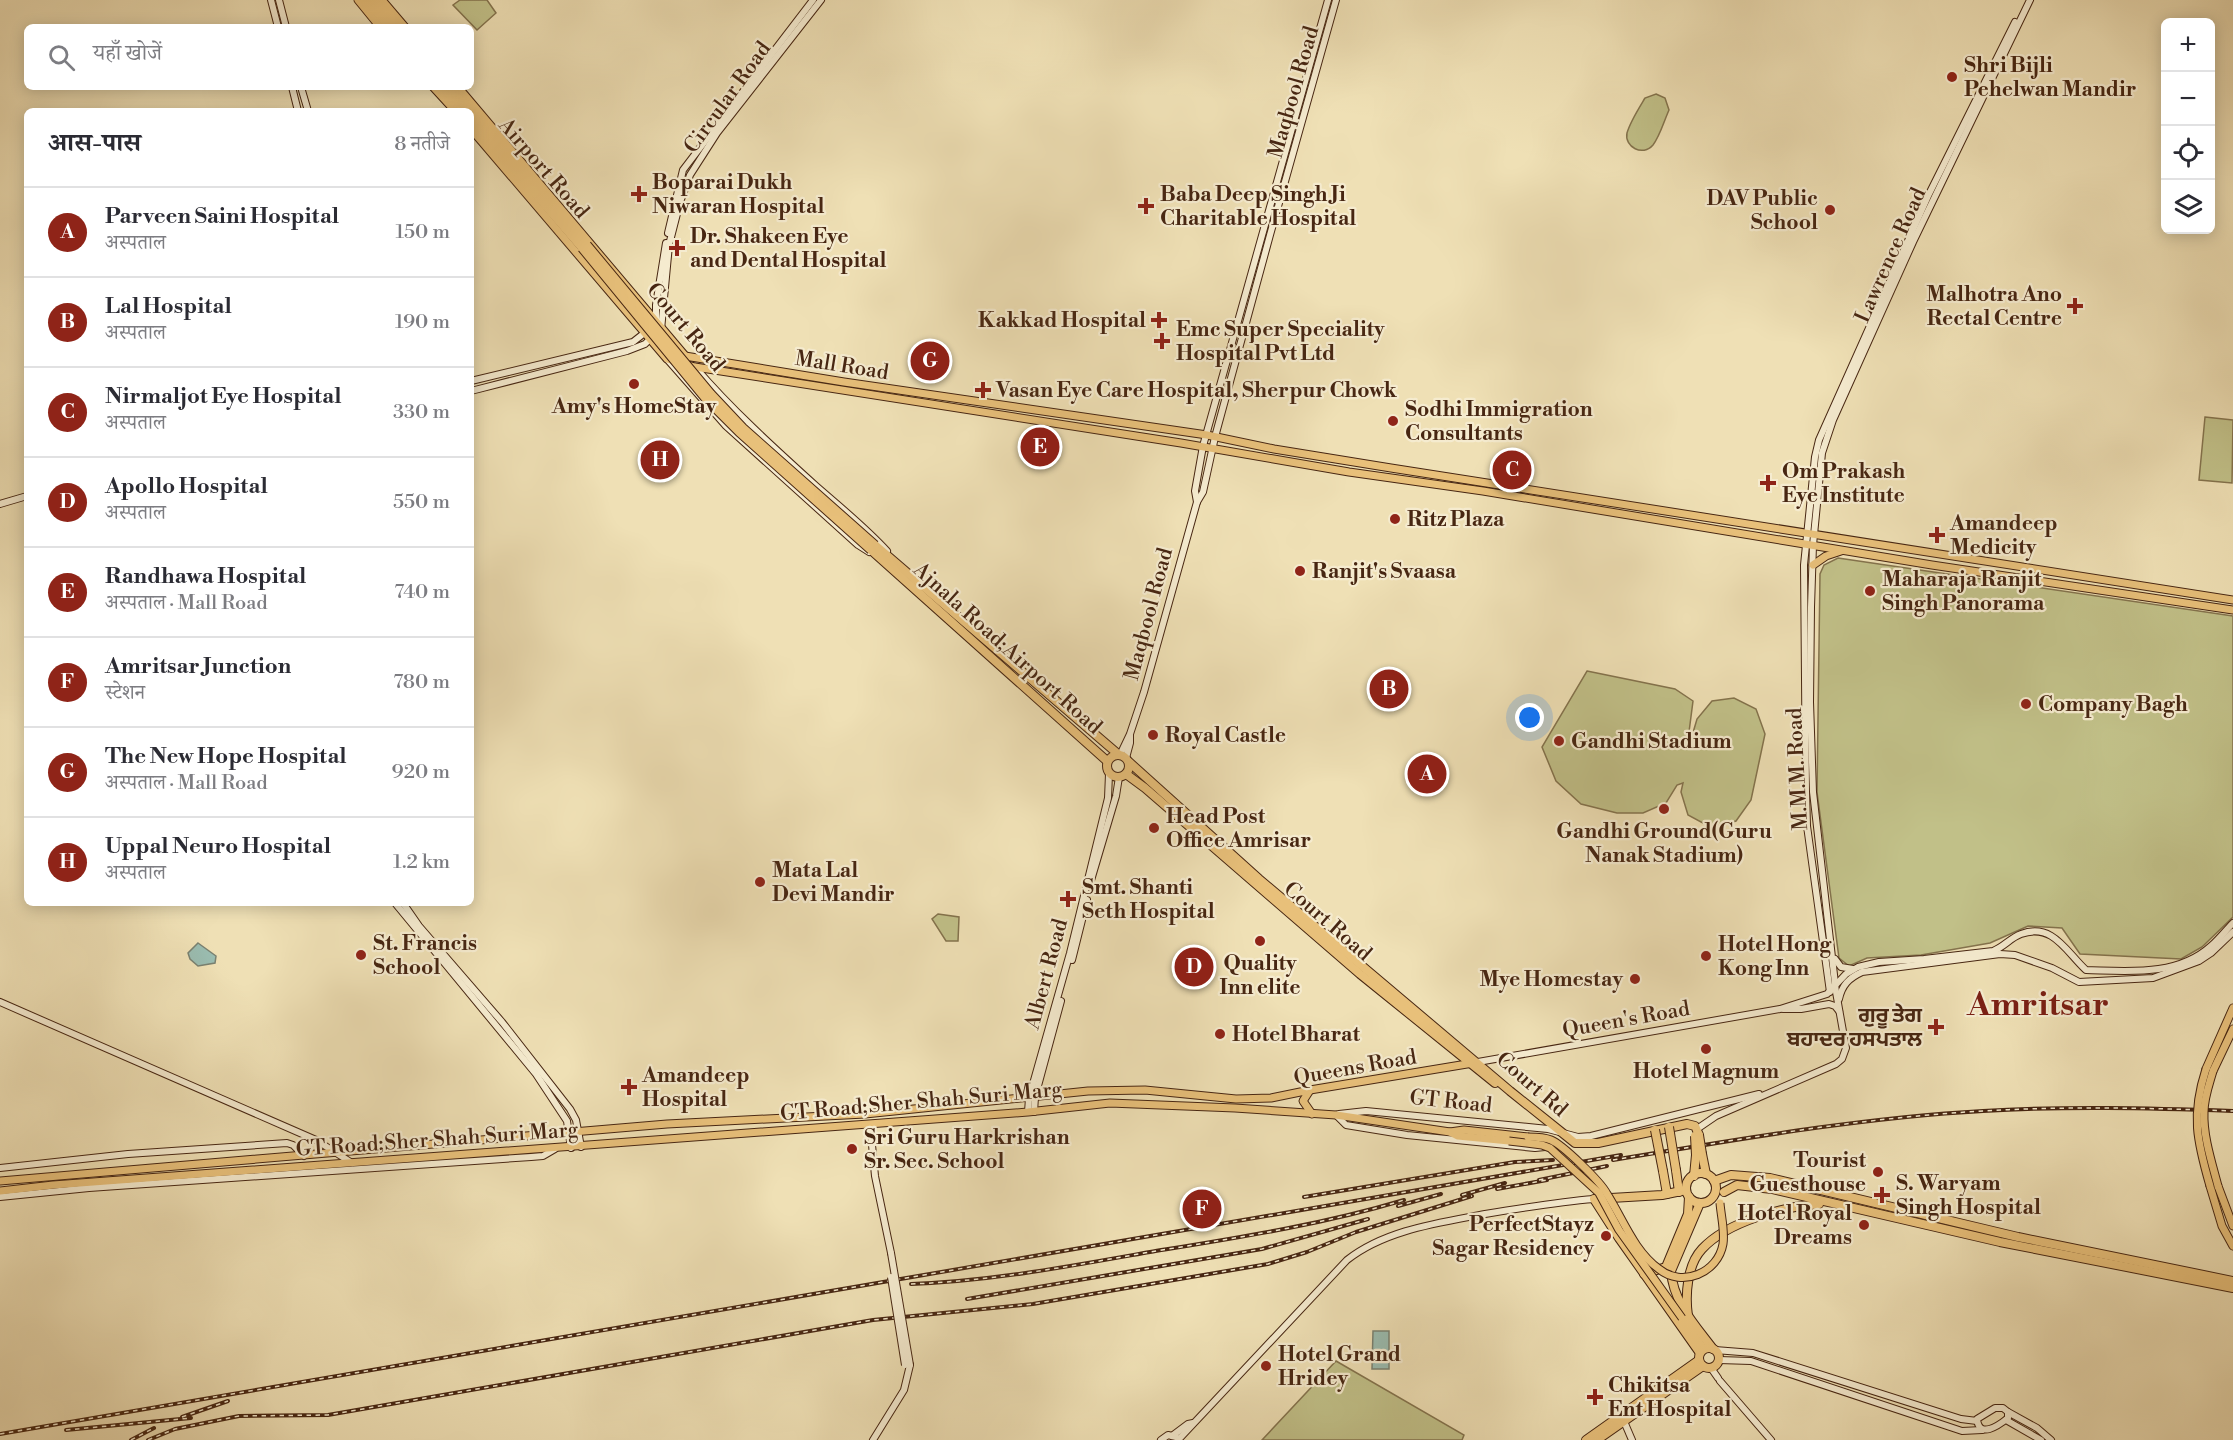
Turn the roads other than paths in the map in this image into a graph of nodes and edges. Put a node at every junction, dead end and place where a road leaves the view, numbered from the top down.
1 (271, 0) edge
2 (279, 0) edge
3 (358, 0) edge
4 (366, 0) edge
5 (374, 0) edge
6 (382, 0) edge
7 (813, 0) edge
8 (820, 0) edge
9 (1328, 0) edge
10 (1336, 0) edge
11 (2025, 0) edge
12 (2030, 0) edge
13 (277, 24) edge
14 (285, 24) edge
15 (378, 24) edge
16 (386, 24) edge
17 (395, 24) edge
18 (402, 24) edge
19 (293, 90) edge
20 (302, 90) edge
21 (436, 90) edge
22 (445, 90) edge
23 (453, 90) edge
24 (461, 90) edge
25 (297, 108) edge
26 (307, 108) edge
27 (452, 108) edge
28 (460, 108) edge
29 (468, 108) edge
30 (474, 115) edge
31 (474, 123) edge
32 (474, 133) edge
33 (1918, 225) junction
34 (585, 247) junction
35 (656, 321) junction
36 (662, 328) junction
37 (647, 336) junction
38 (686, 356) junction
39 (667, 359) junction
40 (695, 367) junction
41 (474, 380) edge
42 (474, 390) edge
43 (1211, 436) junction
44 (1203, 446) junction
45 (1212, 448) junction
46 (24, 497) edge
47 (1197, 502) junction
48 (0, 504) edge
49 (1810, 532) junction
50 (1809, 545) junction
51 (873, 547) junction
52 (1843, 550) junction
53 (885, 562) junction
54 (1813, 565) junction
55 (905, 572) junction
56 (2233, 600) edge
57 (2233, 610) edge
58 (1123, 757) junction
59 (1107, 761) junction
60 (1109, 774) junction
61 (1122, 776) junction
62 (397, 906) edge
63 (405, 906) edge
64 (2233, 922) edge
65 (2233, 932) edge
66 (1833, 956) junction
67 (1854, 969) junction
68 (1836, 985) junction
69 (1830, 992) junction
70 (0, 1002) edge
71 (1838, 1003) junction
72 (2233, 1008) edge
73 (1780, 1009) junction
74 (1840, 1013) junction
75 (2233, 1029) edge
76 (1474, 1063) junction
77 (1310, 1090) junction
78 (1777, 1090) junction
79 (1032, 1097) junction
80 (1271, 1098) junction
81 (1236, 1099) joint
82 (1271, 1109) junction
83 (1031, 1112) junction
84 (1312, 1114) junction
85 (1336, 1115) junction
86 (870, 1124) junction
87 (1673, 1126) junction
88 (1655, 1131) junction
89 (570, 1132) junction
90 (579, 1132) junction
91 (1450, 1132) junction
92 (1697, 1133) junction
93 (1562, 1134) junction
94 (1575, 1142) junction
95 (581, 1147) junction
96 (571, 1148) junction
97 (555, 1149) junction
98 (338, 1153) junction
99 (1700, 1155) junction
100 (304, 1156) junction
101 (352, 1164) junction
102 (0, 1168) edge
103 (1706, 1174) junction
104 (1694, 1176) junction
105 (1726, 1176) junction
106 (0, 1180) edge
107 (1714, 1181) junction
108 (2214, 1186) junction
109 (0, 1191) edge
110 (1724, 1192) junction
111 (1685, 1193) junction
112 (1666, 1194) junction
113 (0, 1197) edge
114 (1594, 1199) junction
115 (1700, 1203) junction
116 (1819, 1204) junction
117 (2233, 1226) edge
118 (2233, 1246) edge
119 (1644, 1274) junction
120 (2233, 1284) edge
121 (2233, 1293) edge
122 (1685, 1317) junction
123 (1706, 1356) junction
124 (1719, 1360) joint
125 (2008, 1412) junction
126 (1622, 1418) junction
127 (2006, 1420) junction
128 (1977, 1421) junction
129 (1982, 1430) junction
130 (1177, 1438) edge
131 (873, 1440) edge
132 (1161, 1440) edge
133 (1586, 1440) edge
134 (1597, 1440) edge
135 (1632, 1440) edge
136 (1771, 1440) edge
137 (2041, 1440) edge
138 (2051, 1440) edge

1 - 13 main road
2 - 14 main road
3 - 15 main road
4 - 16 highway
5 - 17 highway
6 - 18 main road
7 - 35 main road, Circular Road
8 - 36 main road, Circular Road
9 - 43 main road, Maqbool Road
10 - 43 main road, Maqbool Road
11 - 33 main road, Lawrence Road
12 - 33 main road, Lawrence Road
19 - 25 main road
20 - 26 main road
21 - 27 main road
22 - 28 highway
23 - 29 highway, Airport Road
24 - 35 main road, Court Road
30 - 34 highway, Airport Road
31 - 34 highway, Airport Road
32 - 37 main road, Court Road
33 - 49 main road, Lawrence Road
34 - 51 highway, bridge
35 - 36 main road, Court Road
35 - 37 main road
36 - 37 main road
36 - 38 main road, Court Road
37 - 39 main road, Court Road
37 - 41 main road
37 - 42 main road
38 - 40 main road, Court Road
38 - 43 main road, Mall Road
39 - 40 main road, Mall Road
39 - 53 main road, Court Road
40 - 44 main road, Mall Road
40 - 55 main road, Court Road
43 - 44 main road, Maqbool Road
43 - 45 main road, Maqbool Road
43 - 49 main road, Mall Road
44 - 45 main road, Mall Road
44 - 47 main road, Maqbool Road
45 - 47 main road, Maqbool Road
45 - 50 main road, Mall Road
46 - 48 main road
47 - 58 main road, Maqbool Road
49 - 50 main road, M.M.M. Road
49 - 56 main road, Mall Road
50 - 52 main road, Mall Road
50 - 54 main road, M.M.M. Road
50 - 69 main road, M.M.M. Road
51 - 53 highway, Ajnala Road;Airport Road
51 - 55 highway
52 - 54 main road
52 - 57 main road, Mall Road
53 - 59 highway, Ajnala Road;Airport Road
54 - 66 main road, M.M.M. Road
55 - 58 highway
58 - 59 highway
58 - 61 highway
58 - 76 highway, Court Road
59 - 60 highway
60 - 61 highway
60 - 79 main road, Albert Road
61 - 76 highway, Court Road
61 - 79 main road, Albert Road
62 - 89 main road
63 - 90 main road
64 - 67 main road
65 - 71 main road
66 - 67 main road
66 - 68 main road, M.M.M. Road
67 - 68 main road
68 - 69 main road
68 - 71 main road, M.M.M. Road
69 - 73 main road, Queen's Road
70 - 98 main road
71 - 74 main road, M.M.M. Road
72 - 108 main road, bridge
73 - 74 main road, Queen's Road
73 - 76 main road, Queen's Road
74 - 78 main road, M.M.M. Road
75 - 108 main road, bridge
76 - 77 main road, Queens Road
76 - 93 highway, Court Rd
77 - 80 main road, Queens Road
77 - 84 main road
78 - 92 main road
78 - 93 main road, GT Road
79 - 81 main road, GT Road;Sher Shah Suri Marg
79 - 83 main road, Albert Road
79 - 90 main road, GT Road;Sher Shah Suri Marg
80 - 81 main road, Queens Road
80 - 82 main road
82 - 83 main road, GT Road;Sher Shah Suri Marg
82 - 84 main road, GT Road;Sher Shah Suri Marg
83 - 86 main road, GT Road;Sher Shah Suri Marg
84 - 85 main road, GT Road;Sher Shah Suri Marg
85 - 91 main road, GT Road;Sher Shah Suri Marg
85 - 93 main road, GT Road
85 - 94 main road
86 - 95 main road, GT Road;Sher Shah Suri Marg
86 - 131 main road, bridge
87 - 88 highway, bridge
87 - 92 highway
87 - 111 highway, bridge
88 - 94 highway
88 - 112 highway, bridge
89 - 90 main road, GT Road;Sher Shah Suri Marg
89 - 96 main road
89 - 98 main road, GT Road;Sher Shah Suri Marg
90 - 95 main road
91 - 110 main road, bridge
91 - 122 main road, bridge
92 - 99 highway, bridge
93 - 94 highway, Court Rd
95 - 96 main road, GT Road;Sher Shah Suri Marg
96 - 97 main road, GT Road;Sher Shah Suri Marg
97 - 101 main road, GT Road;Sher Shah Suri Marg
97 - 113 main road
98 - 100 main road, GT Road;Sher Shah Suri Marg
98 - 101 main road
99 - 103 highway
99 - 104 highway
100 - 102 main road
100 - 106 main road, GT Road;Sher Shah Suri Marg
101 - 109 main road, GT Road;Sher Shah Suri Marg
103 - 104 highway
103 - 107 highway
104 - 111 highway
105 - 107 highway
105 - 120 highway
105 - 120 highway
107 - 115 highway
108 - 117 main road
108 - 118 main road
110 - 116 highway
110 - 120 highway
111 - 112 highway
111 - 115 highway
111 - 119 highway
112 - 114 highway
114 - 119 highway
114 - 130 main road
115 - 122 highway
116 - 121 highway
116 - 122 highway
119 - 123 highway
122 - 123 highway
123 - 124 highway
123 - 126 highway
123 - 128 main road
123 - 136 main road
124 - 129 main road
125 - 127 main road
125 - 128 main road
125 - 138 main road
126 - 133 highway
126 - 134 highway
126 - 135 main road
127 - 129 main road
127 - 137 main road
128 - 129 main road
130 - 132 main road

